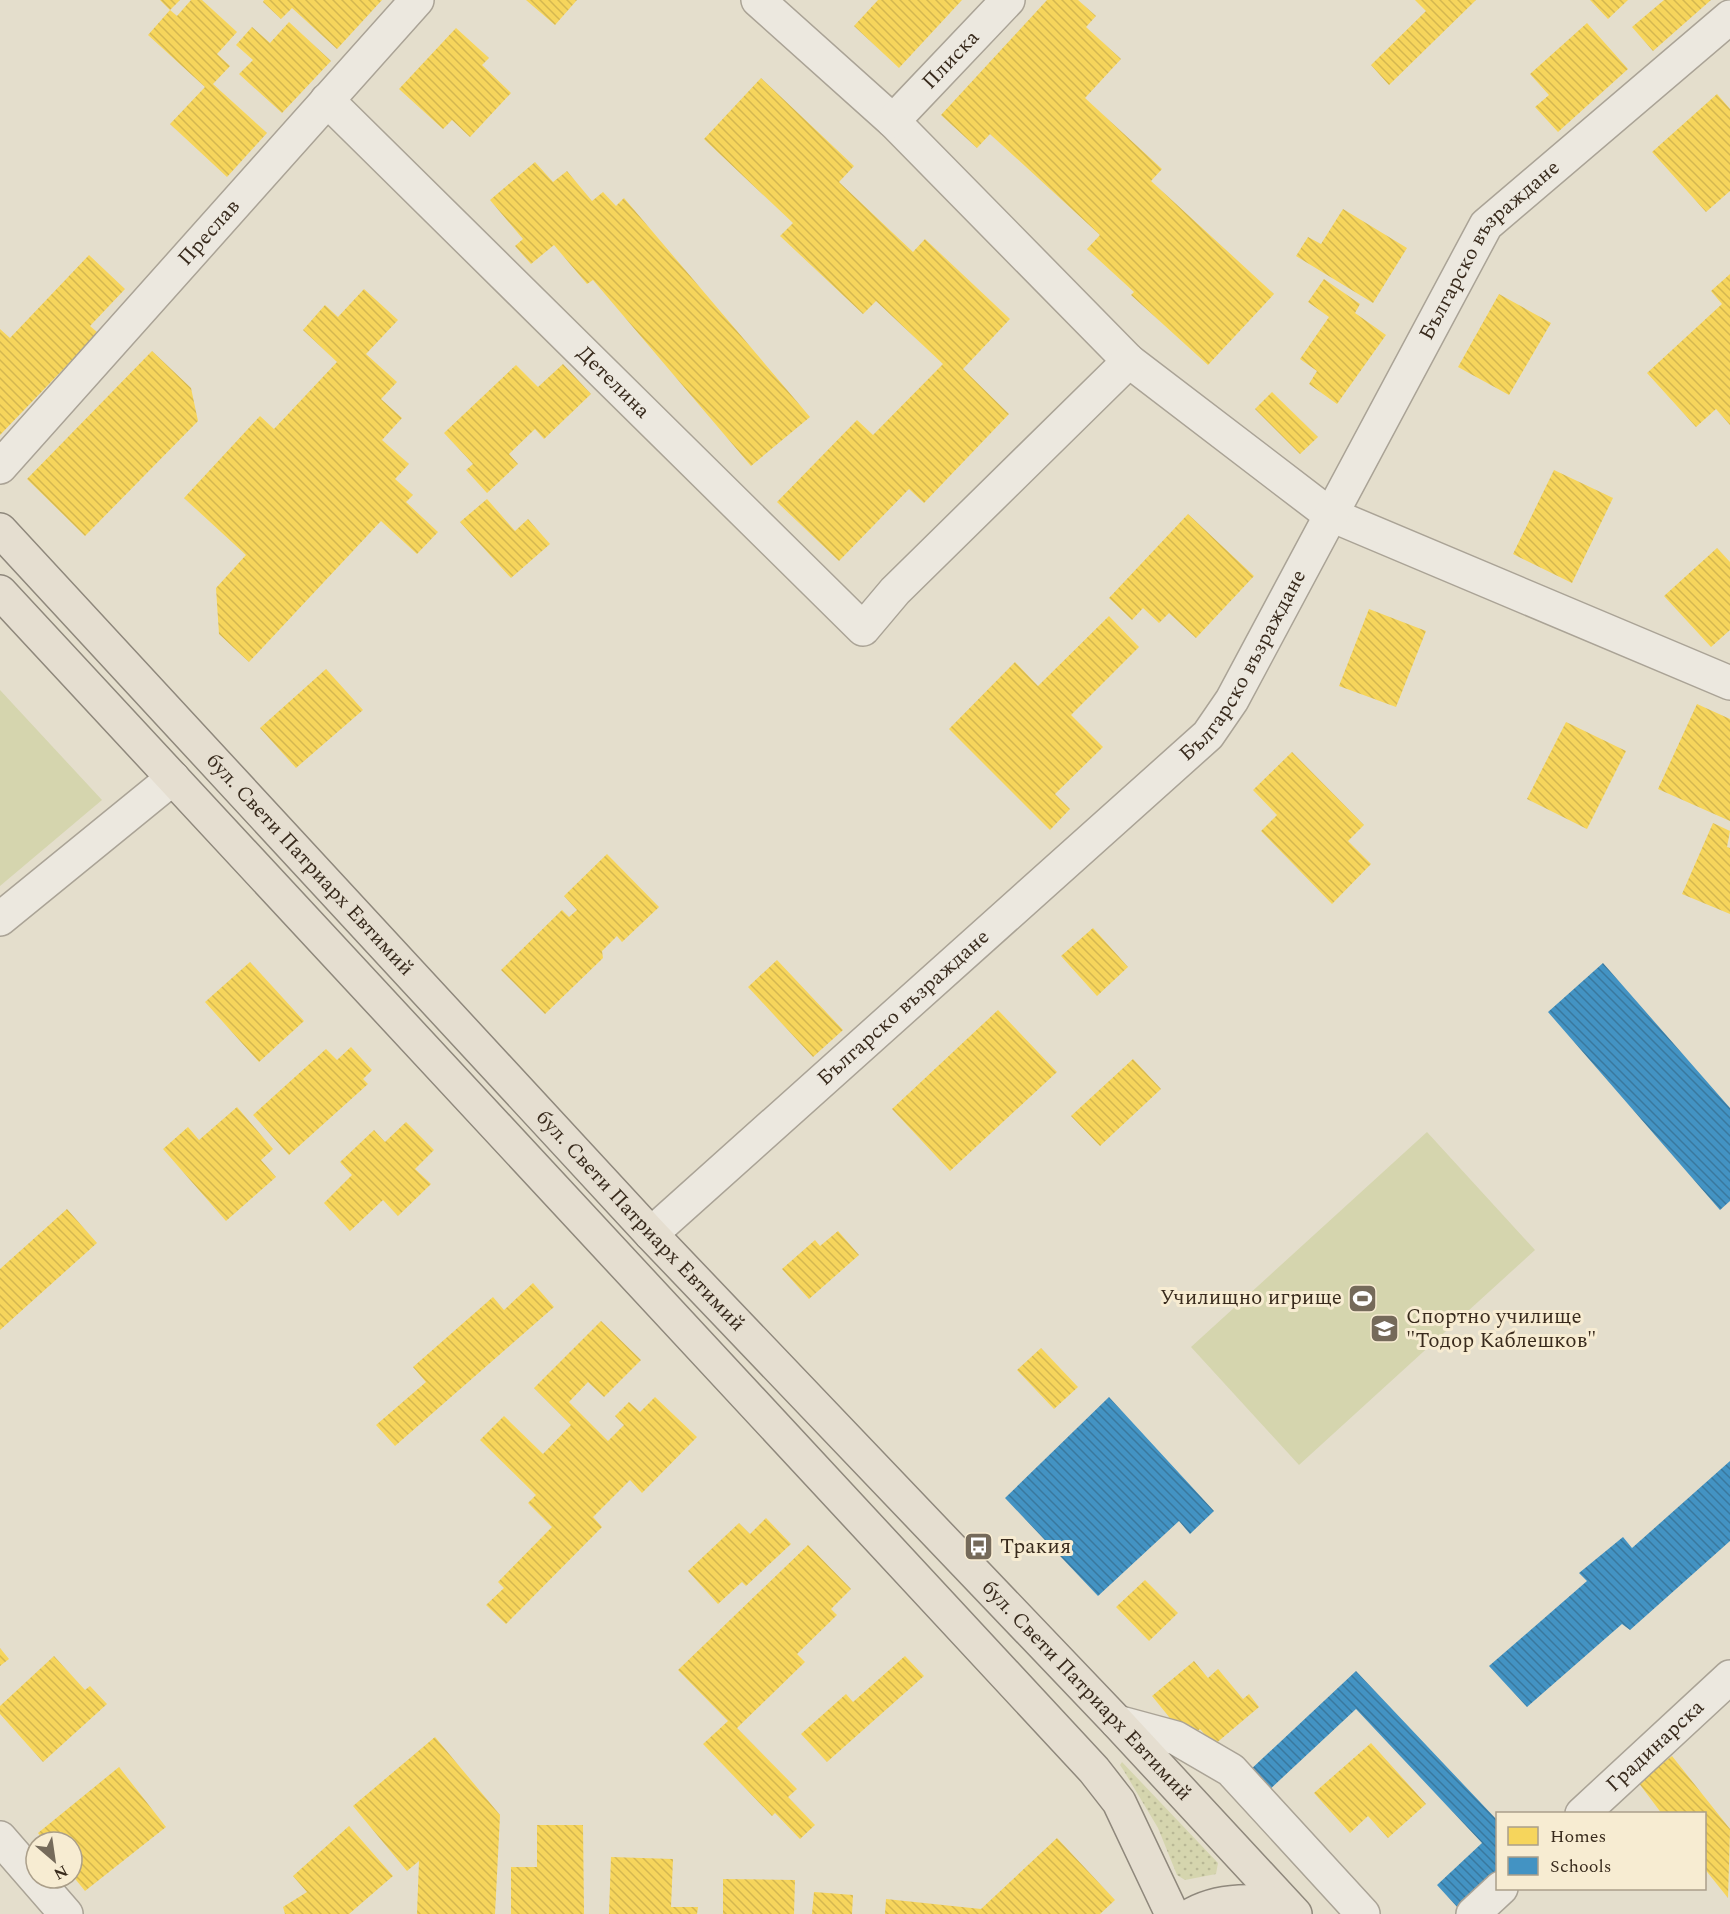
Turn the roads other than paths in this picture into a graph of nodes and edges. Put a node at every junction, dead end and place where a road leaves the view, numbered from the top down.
1 (417, 0) edge
2 (758, 0) edge
3 (1008, 0) edge
4 (1730, 17) edge
5 (327, 100) junction
6 (893, 121) junction
7 (1129, 361) junction
8 (0, 467) edge
9 (1329, 514) junction
10 (0, 530) edge
11 (0, 592) edge
12 (1728, 680) edge
13 (173, 778) junction
14 (0, 920) edge
15 (651, 1234) junction
16 (1730, 1677) edge
17 (1117, 1722) junction
18 (1584, 1812) edge
19 (0, 1838) edge
20 (1498, 1890) edge
21 (1291, 1910) edge
22 (66, 1914) edge
23 (1172, 1914) edge
24 (1193, 1914) edge
25 (1363, 1914) edge
26 (1473, 1914) edge

1 - 5 street, Преслав
2 - 6 street
3 - 6 street, Плиска
4 - 9 street, Българско възраждане
5 - 7 street, Детелина
5 - 8 street, Преслав
6 - 7 street
7 - 9 street
9 - 12 street
9 - 15 street, Българско възраждане
10 - 15 main road, бул. Свети Патриарх Евтимий
11 - 13 main road, бул. Свети Патриарх Евтимий
13 - 14 street
13 - 23 main road, бул. Свети Патриарх Евтимий
15 - 17 main road, бул. Свети Патриарх Евтимий
16 - 18 street, Градинарска
17 - 21 main road, бул. Свети Патриарх Евтимий
17 - 25 street
19 - 22 street
20 - 26 street
21 - 24 main road

